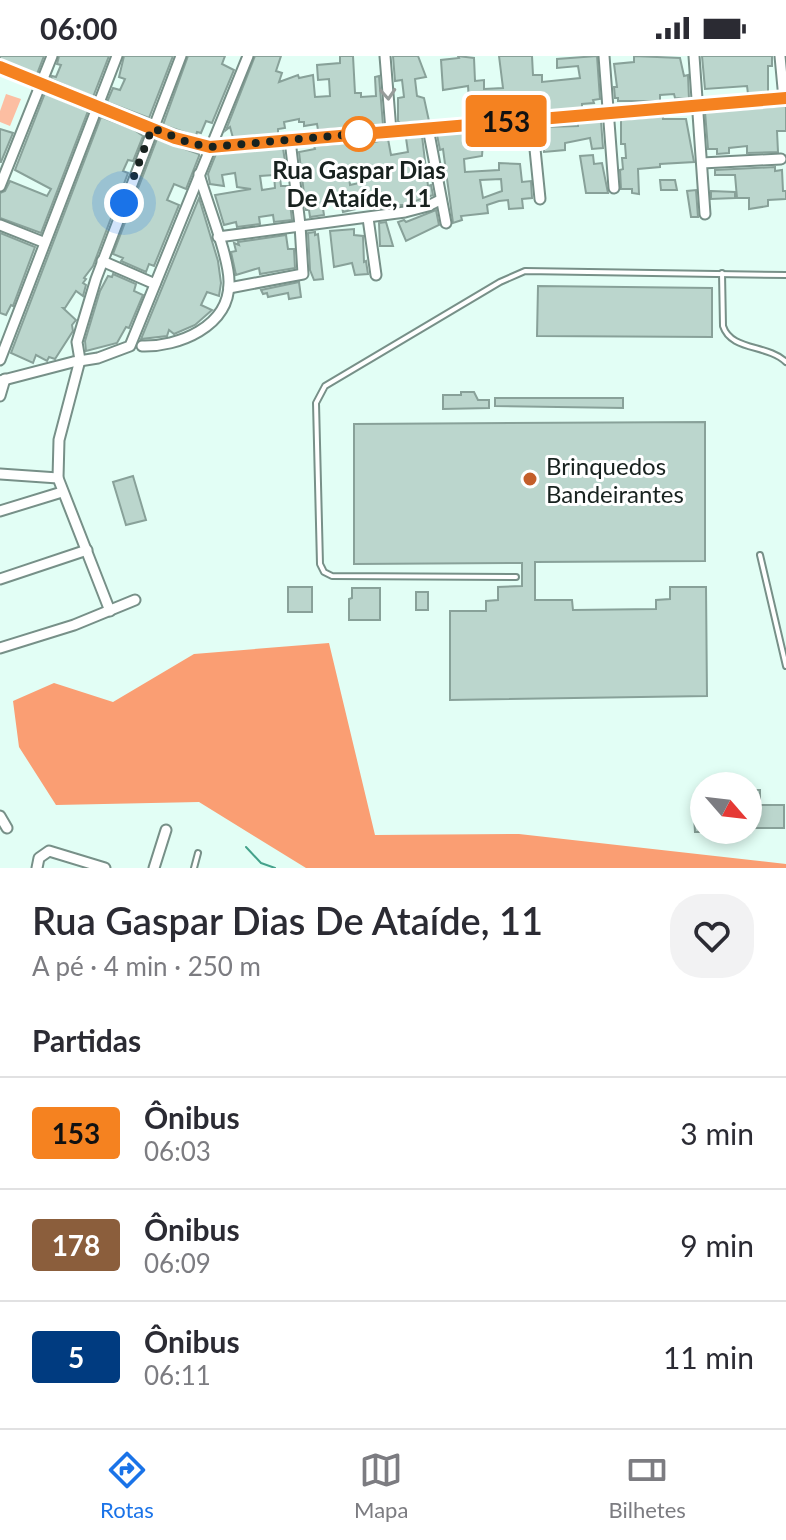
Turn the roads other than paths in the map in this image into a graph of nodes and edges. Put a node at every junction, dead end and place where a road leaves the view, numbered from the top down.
1 (52, 56) edge
2 (117, 56) edge
3 (181, 56) edge
4 (248, 56) edge
5 (385, 56) edge
6 (604, 56) edge
7 (694, 56) edge
8 (780, 56) edge
9 (0, 67) edge
10 (40, 84) junction
11 (785, 98) edge
12 (698, 105) junction
13 (97, 107) junction
14 (609, 113) junction
15 (532, 119) junction
16 (152, 128) junction
17 (428, 128) junction
18 (391, 131) junction
19 (290, 140) junction
20 (210, 147) junction
21 (781, 159) dead end
22 (702, 163) junction
23 (199, 174) junction
24 (0, 186) edge
25 (614, 188) dead end
26 (540, 199) dead end
27 (440, 200) junction
28 (705, 214) dead end
29 (368, 218) junction
30 (446, 223) dead end
31 (0, 225) edge
32 (300, 225) junction
33 (218, 237) junction
34 (43, 242) junction
35 (102, 261) junction
36 (722, 273) junction
37 (376, 275) dead end
38 (786, 275) edge
39 (155, 284) junction
40 (229, 288) junction
41 (142, 346) dead end
42 (0, 360) edge
43 (80, 360) junction
44 (786, 362) edge
45 (2, 380) edge
46 (0, 396) edge
47 (0, 474) edge
48 (58, 478) junction
49 (62, 492) junction
50 (0, 511) edge
51 (87, 550) junction
52 (760, 555) dead end
53 (516, 577) dead end
54 (0, 579) edge
55 (135, 600) dead end
56 (110, 611) junction
57 (0, 648) edge
58 (786, 666) edge
59 (0, 816) edge
60 (7, 828) dead end
61 (166, 830) dead end
62 (198, 853) dead end
63 (37, 868) edge
64 (105, 868) edge
65 (154, 868) edge
66 (194, 868) edge

1 - 10 street
2 - 13 street
3 - 16 street
4 - 20 street
5 -> 18 street
6 - 14 street
7 - 12 street
8 - 11 street
9 - 10 street
10 - 13 street
10 - 24 street
11 - 12 street
12 - 14 street
12 - 22 street
13 - 16 street
13 - 34 street
14 - 15 street
14 - 25 street
15 - 17 street
15 - 26 street
16 - 20 street
16 - 35 street
17 - 18 street
17 - 27 street
18 - 19 street
19 - 20 street
19 - 32 street
20 - 23 street
21 - 22 street
22 - 28 street
23 - 33 street
23 - 39 street
27 - 29 street
27 - 30 street
29 - 32 street
29 - 37 street
31 - 34 street
32 - 33 street
32 - 40 street
33 - 40 street
34 - 42 street
35 - 39 street
35 - 43 street
36 - 38 lane
36 - 44 lane
36 - 53 lane
39 - 43 street
40 - 41 street
43 - 45 street
43 - 48 street
45 - 46 street
47 - 48 street
48 - 49 street
49 - 50 street
49 - 51 street
51 - 54 street
51 - 56 street
52 - 58 lane
55 - 56 street
56 - 57 street
59 - 60 street
61 - 65 street
62 - 66 lane
63 - 64 street

